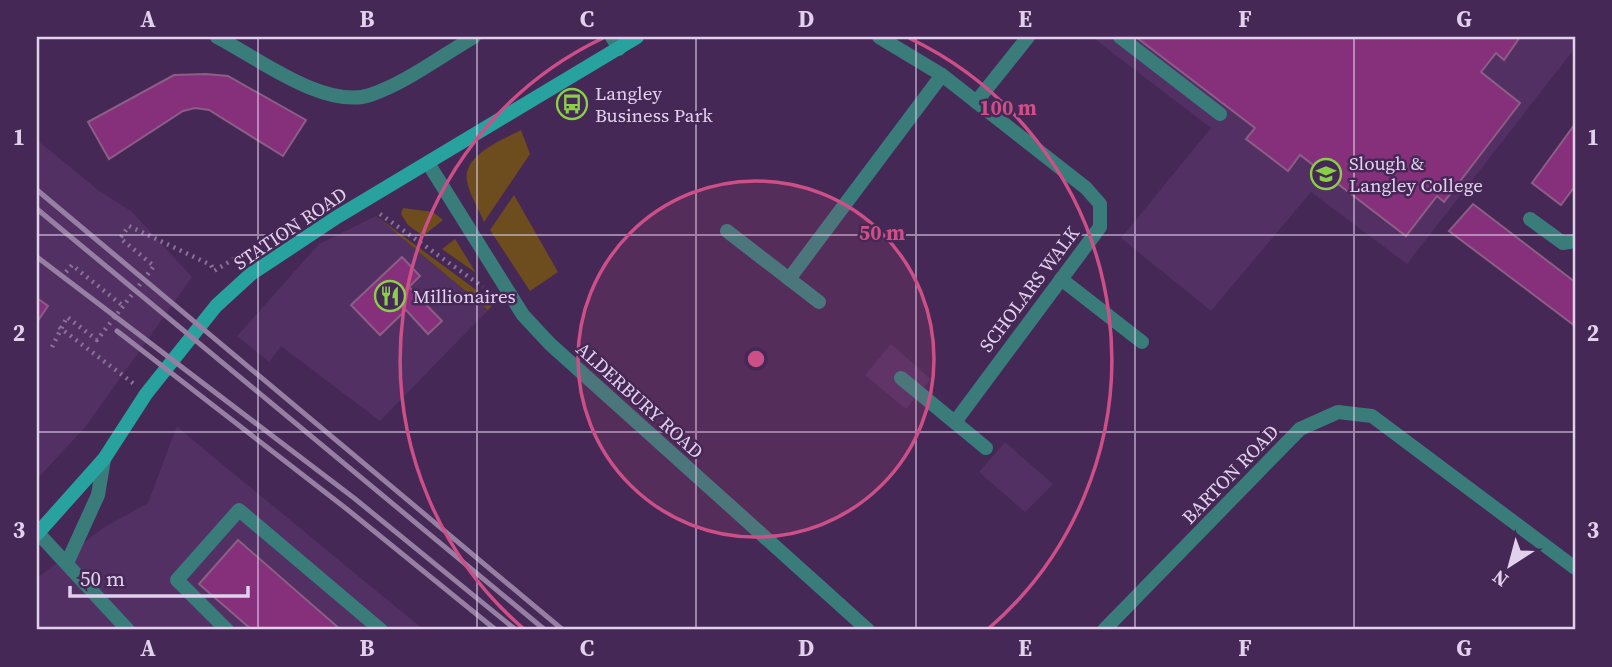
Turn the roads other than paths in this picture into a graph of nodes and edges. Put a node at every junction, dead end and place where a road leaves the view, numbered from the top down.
1 (217, 37) edge
2 (474, 37) edge
3 (638, 37) edge
4 (879, 37) edge
5 (1028, 37) edge
6 (1119, 37) edge
7 (615, 43) edge
8 (942, 75) junction
9 (976, 102) junction
10 (1220, 114) dead end
11 (428, 163) junction
12 (1530, 219) dead end
13 (727, 231) dead end
14 (1575, 242) edge
15 (789, 279) junction
16 (1061, 279) junction
17 (819, 302) dead end
18 (1142, 342) dead end
19 (901, 378) dead end
20 (955, 422) junction
21 (986, 448) dead end
22 (104, 459) junction
23 (37, 533) edge
24 (67, 563) junction
25 (1575, 568) edge
26 (128, 630) edge
27 (227, 630) edge
28 (381, 630) edge
29 (867, 630) edge
30 (1104, 630) edge

1 - 2 street
3 - 7 main road, STATION ROAD
4 - 8 street, SCHOLARS WALK
5 - 9 street
6 - 10 street
7 - 11 main road, STATION ROAD
8 - 9 street, SCHOLARS WALK
8 - 15 street
9 - 16 street, SCHOLARS WALK
11 - 22 main road, STATION ROAD
11 - 29 street, ALDERBURY ROAD
12 - 14 street
13 - 15 street
15 - 17 street
16 - 18 street
16 - 20 street, SCHOLARS WALK
19 - 20 street
20 - 21 street
22 - 23 main road, STATION ROAD
22 - 24 street
23 - 24 street
24 - 26 street
25 - 30 street, BARTON ROAD
27 - 28 street

